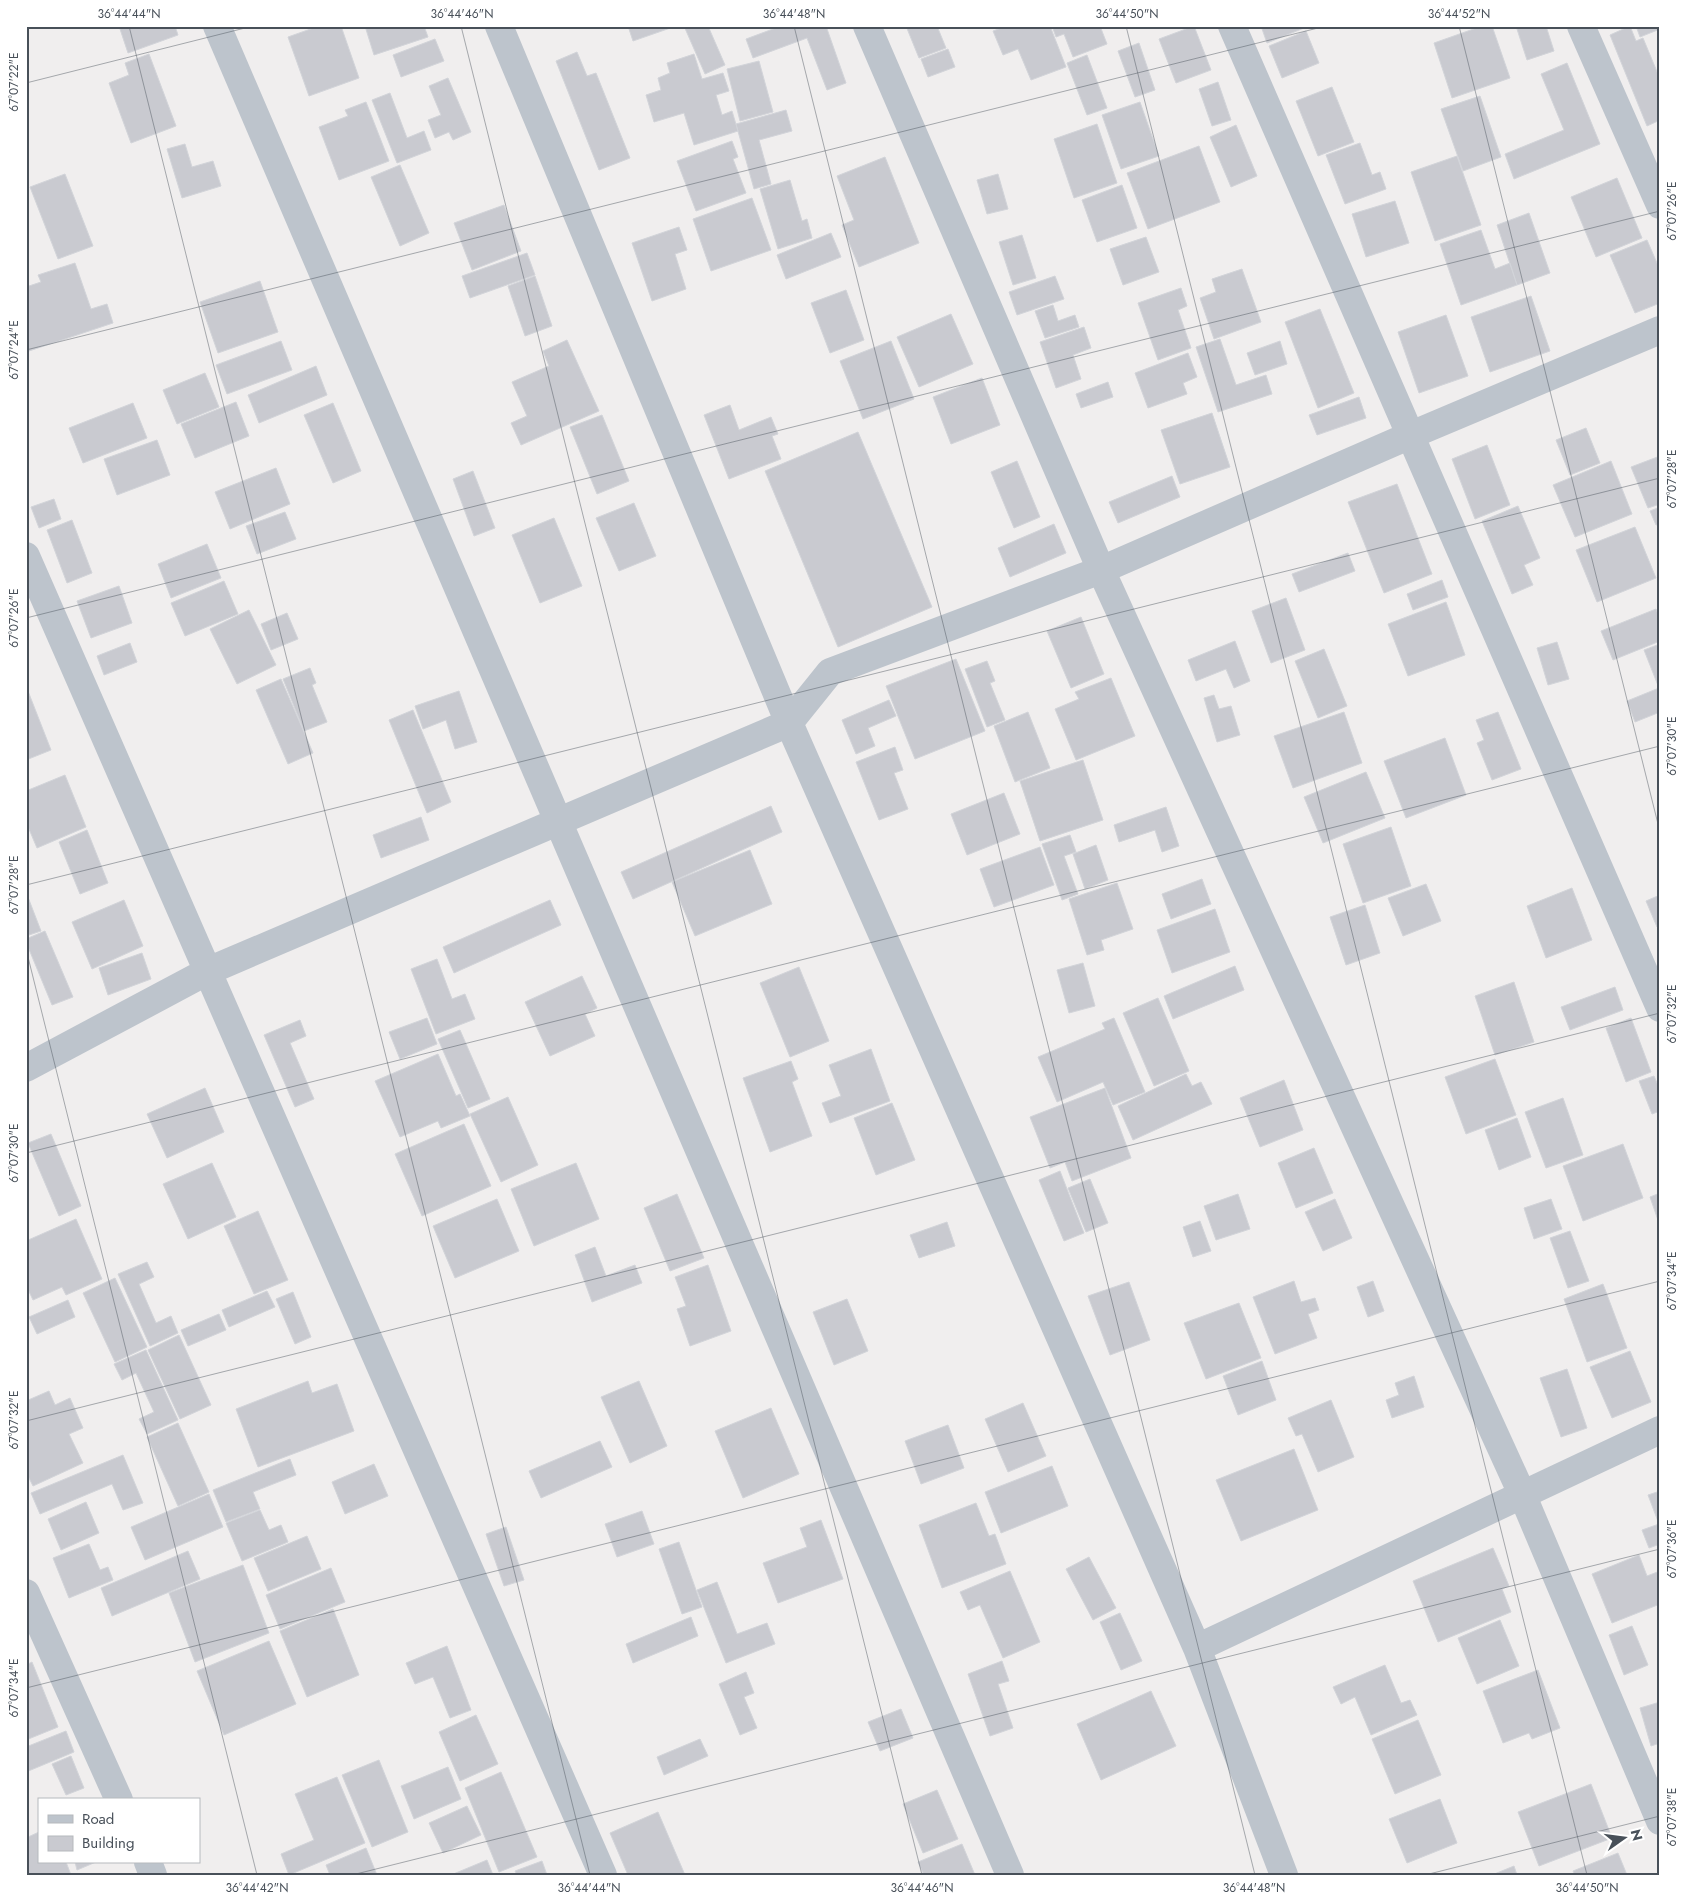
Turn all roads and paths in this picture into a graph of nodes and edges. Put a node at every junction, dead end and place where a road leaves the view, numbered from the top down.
1 (217, 26) edge
2 (499, 26) edge
3 (867, 26) edge
4 (1232, 26) edge
5 (1581, 26) edge
6 (1660, 205) edge
7 (1660, 330) edge
8 (1411, 435) junction
9 (26, 556) edge
10 (1101, 570) junction
11 (789, 723) junction
12 (558, 821) junction
13 (208, 972) junction
14 (1660, 1008) edge
15 (26, 1068) edge
16 (1660, 1430) edge
17 (1522, 1494) junction
18 (26, 1593) edge
19 (1197, 1648) junction
20 (119, 1798) edge
21 (1660, 1821) edge
22 (603, 1875) edge
23 (1010, 1875) edge
24 (1284, 1875) edge

1 - 12 street
2 - 11 street
3 - 10 street
4 - 8 street
5 - 6 street
7 - 8 street
8 - 10 street
8 - 14 street
9 - 13 street
10 - 11 street
10 - 17 street
11 - 12 street
11 - 19 street
12 - 13 street
12 - 23 street
13 - 15 street
13 - 22 street
16 - 17 street
17 - 19 street
17 - 21 street
18 - 20 street
19 - 24 street

